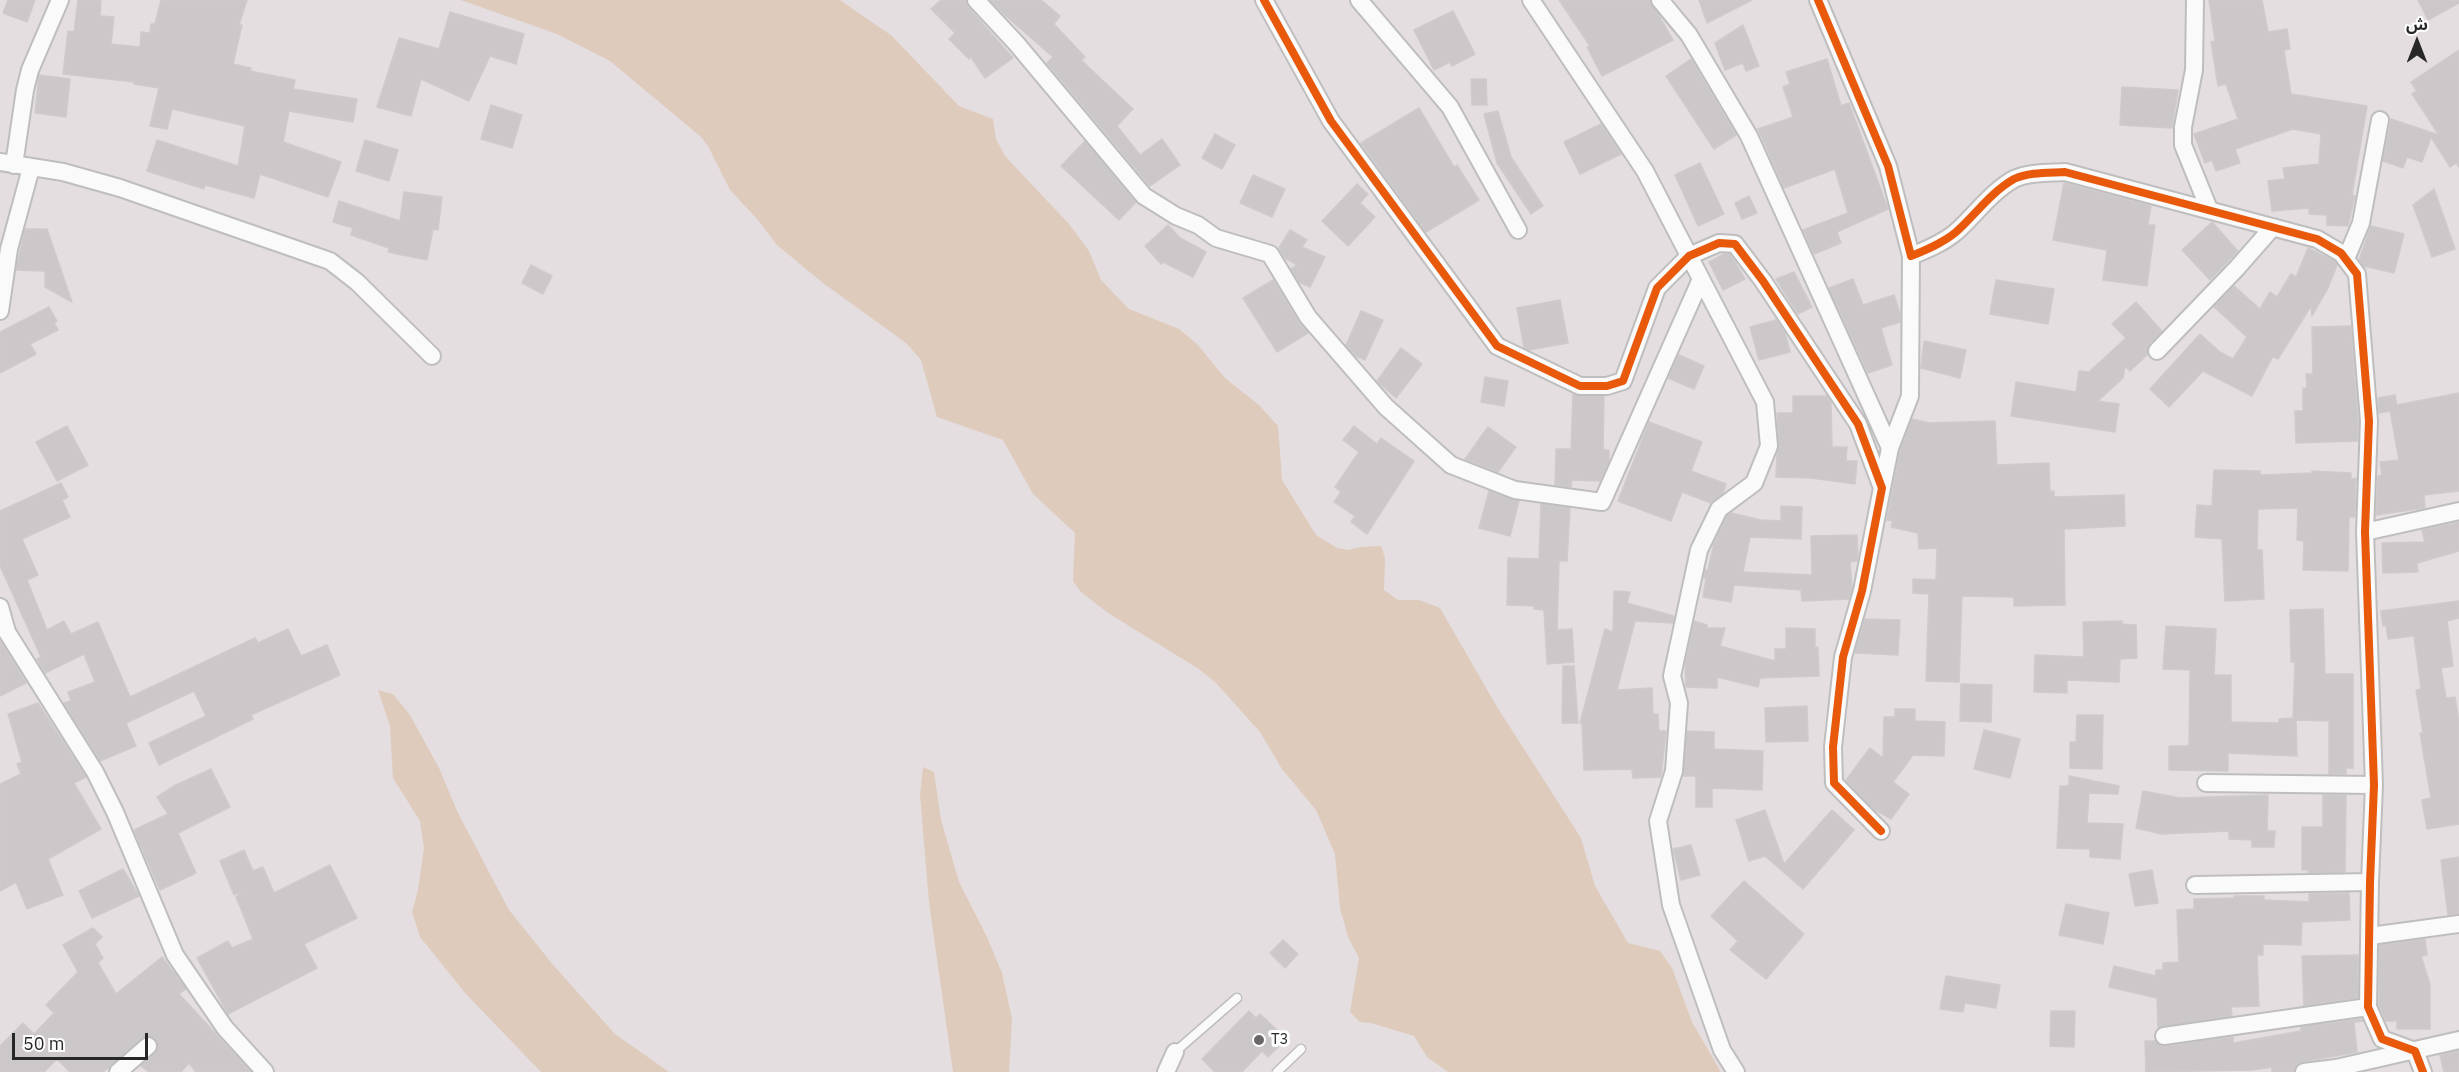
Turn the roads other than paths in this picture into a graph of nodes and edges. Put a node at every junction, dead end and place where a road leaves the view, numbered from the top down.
1 (60, 0) edge
2 (976, 0) edge
3 (1264, 0) edge
4 (1359, 0) edge
5 (1531, 0) edge
6 (1660, 0) edge
7 (1818, 0) edge
8 (2195, 0) edge
9 (2380, 120) dead end
10 (15, 165) edge
11 (2210, 209) junction
12 (2273, 227) junction
13 (1518, 230) dead end
14 (1689, 256) junction
15 (1911, 256) junction
16 (2346, 259) junction
17 (1701, 279) junction
18 (0, 311) edge
19 (2157, 351) dead end
20 (432, 356) dead end
21 (1890, 448) junction
22 (1882, 488) junction
23 (2459, 511) edge
24 (2365, 532) junction
25 (0, 607) edge
26 (2206, 783) dead end
27 (2374, 785) junction
28 (1881, 831) dead end
29 (2370, 882) junction
30 (2194, 885) dead end
31 (2459, 924) edge
32 (2370, 936) junction
33 (1238, 998) dead end
34 (2368, 1007) junction
35 (2164, 1036) dead end
36 (2459, 1040) edge
37 (148, 1046) dead end
38 (1301, 1049) dead end
39 (2415, 1051) junction
40 (1175, 1052) joint
41 (118, 1072) edge
42 (265, 1072) edge
43 (1166, 1072) edge
44 (1277, 1072) edge
45 (1736, 1072) edge
46 (2304, 1072) edge
47 (2423, 1072) edge

1 - 10 street
2 - 17 street
3 - 14 street
4 - 13 street
5 - 14 street
6 - 21 street
7 - 15 street
8 - 11 street
9 - 16 street
10 - 18 street
10 - 20 street
11 - 12 street
11 - 15 street
12 - 16 street
12 - 19 street
14 - 17 street
14 - 22 street
15 - 21 street
16 - 24 street
17 - 45 street
21 - 22 street
22 - 28 street
23 - 24 street
24 - 27 street
25 - 42 street
26 - 27 street
27 - 29 street
29 - 30 street
29 - 32 street
31 - 32 street
32 - 34 street
33 - 40 lane
34 - 35 street
34 - 39 street
36 - 39 street
37 - 41 street
38 - 44 lane
39 - 46 street
39 - 47 street
40 - 43 street

